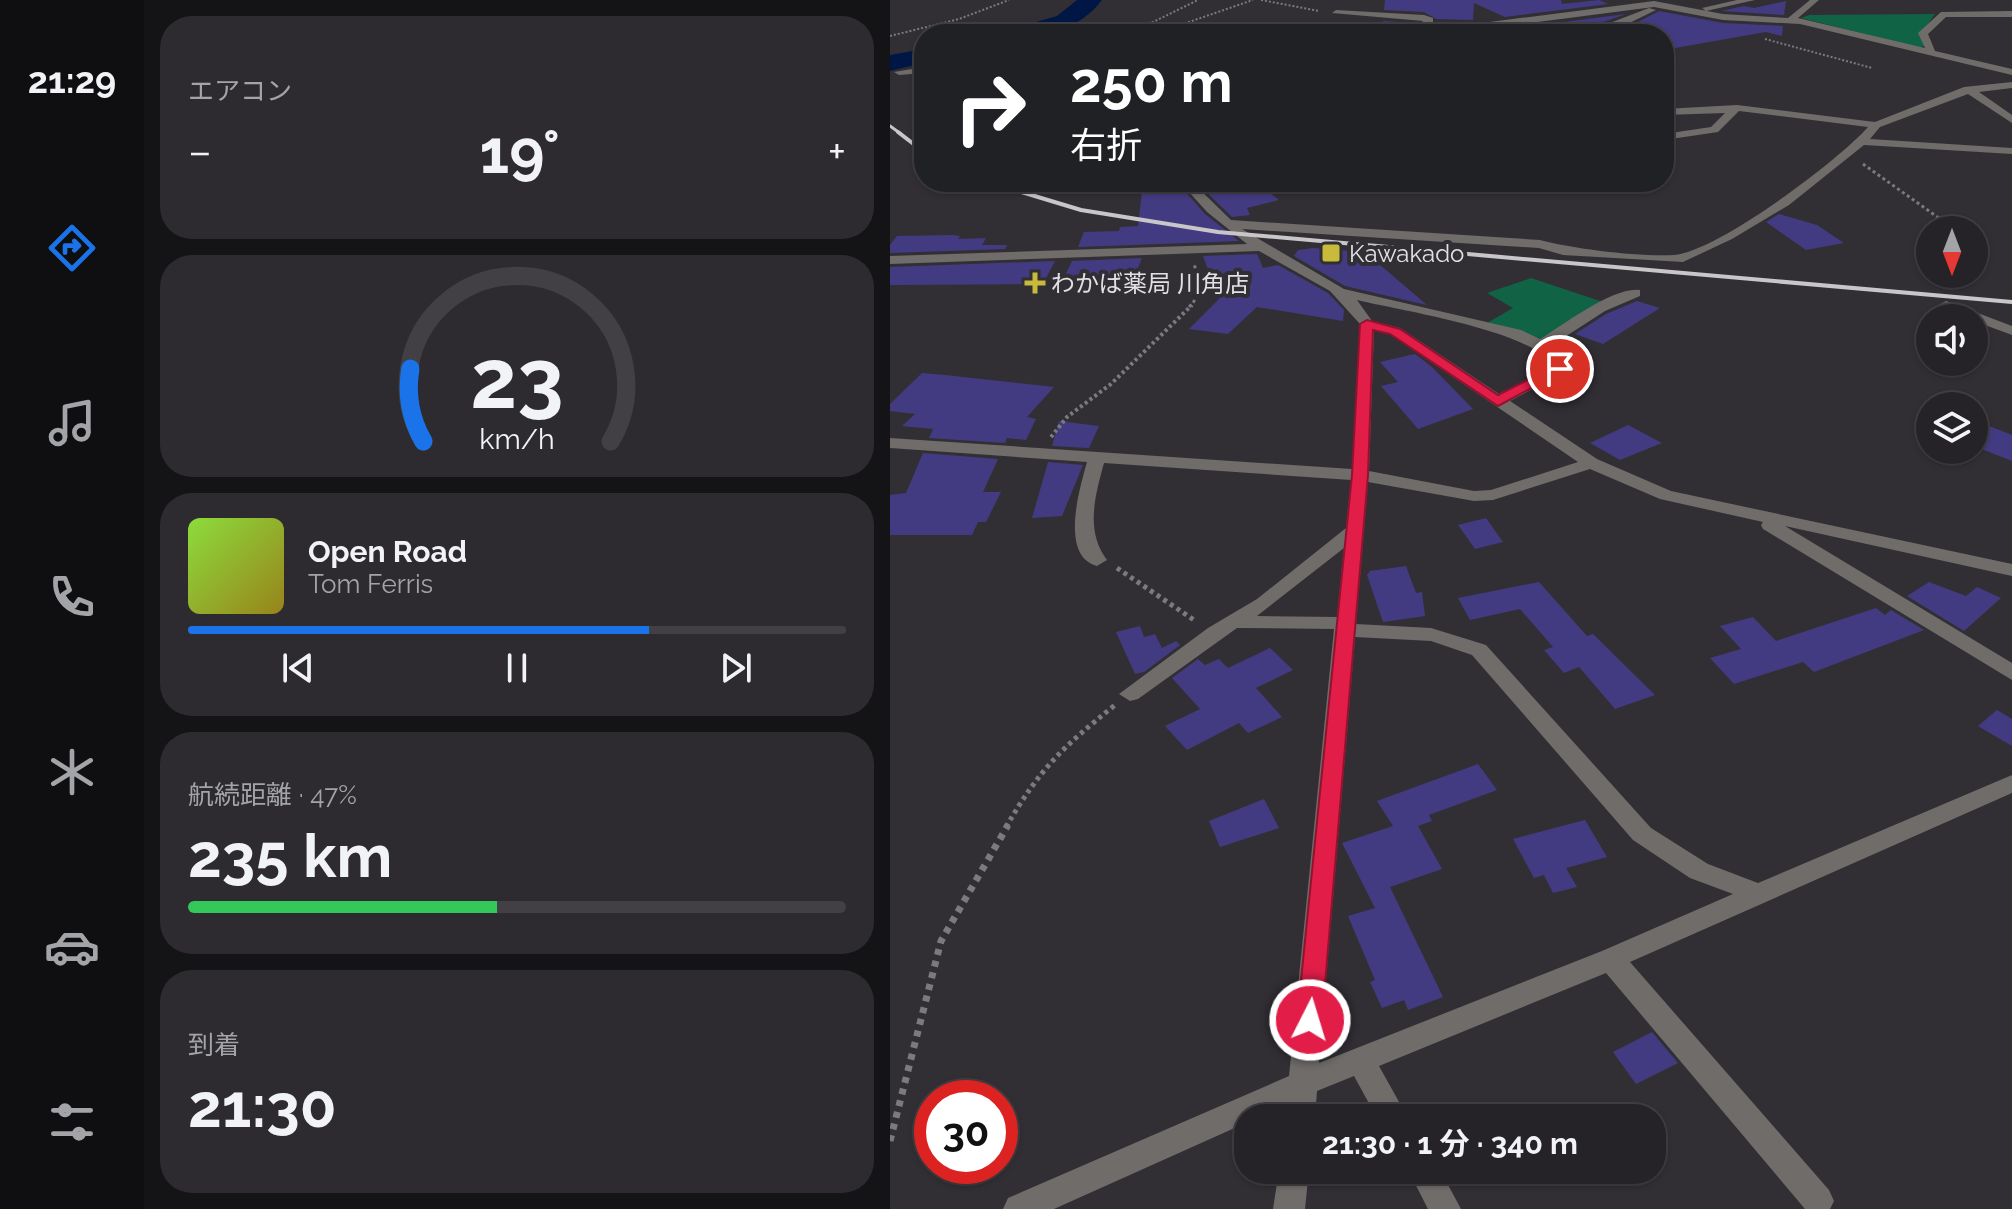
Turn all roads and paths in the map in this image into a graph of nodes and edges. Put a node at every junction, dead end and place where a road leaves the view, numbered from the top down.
1 (1009, 0) edge
2 (1198, 0) edge
3 (1253, 0) edge
4 (1261, 0) edge
5 (1674, 0) edge
6 (1751, 0) edge
7 (1815, 0) edge
8 (1732, 1) edge
9 (1655, 3) edge
10 (1560, 7) dead end
11 (1686, 11) junction
12 (1336, 13) joint
13 (1576, 14) junction
14 (2012, 14) edge
15 (1792, 19) junction
16 (939, 24) edge
17 (1144, 24) edge
18 (1183, 24) edge
19 (1427, 24) edge
20 (1498, 24) edge
21 (1602, 24) edge
22 (1619, 24) edge
23 (914, 30) edge
24 (890, 36) edge
25 (1931, 52) junction
26 (1969, 61) junction
27 (914, 71) edge
28 (899, 72) dead end
29 (2012, 72) edge
30 (2012, 85) edge
31 (1967, 91) junction
32 (1732, 110) junction
33 (1674, 112) edge
34 (2012, 120) edge
35 (1876, 125) junction
36 (1674, 136) edge
37 (1864, 142) junction
38 (2012, 151) edge
39 (1849, 154) junction
40 (1194, 192) edge
41 (1938, 216) edge
42 (1225, 223) junction
43 (1261, 247) junction
44 (1188, 249) junction
45 (890, 260) edge
46 (1339, 293) junction
47 (1635, 293) dead end
48 (1988, 322) edge
49 (1367, 324) junction
50 (2012, 331) edge
51 (1541, 345) junction
52 (1498, 401) junction
53 (890, 443) edge
54 (1041, 451) junction
55 (1098, 455) junction
56 (1591, 463) junction
57 (1360, 475) junction
58 (1756, 516) junction
59 (1353, 531) junction
60 (1097, 560) joint
61 (2010, 567) edge
62 (1237, 622) junction
63 (1344, 627) junction
64 (1215, 633) junction
65 (2012, 673) edge
66 (1130, 694) joint
67 (2012, 783) edge
68 (1756, 893) junction
69 (1611, 959) junction
70 (1360, 1060) junction
71 (1304, 1083) junction
72 (1302, 1104) edge
73 (1385, 1104) edge
74 (890, 1141) edge
75 (1292, 1184) edge
76 (1431, 1184) edge
77 (1818, 1201) dead end
78 (1019, 1209) edge
79 (1289, 1209) edge
80 (1445, 1209) edge

1 - 16 path
2 - 17 path
3 - 18 path
4 - 12 path
5 - 9 street
6 - 8 street
7 - 15 street
8 - 11 street
9 - 11 street
9 - 13 street
9 - 22 street
10 - 13 street
11 - 15 street
12 - 19 street
13 - 20 street
13 - 21 street
14 - 25 street
15 - 25 street
23 - 24 path
25 - 26 street
26 - 29 street
26 - 31 street
27 - 28 street
30 - 31 street
31 - 34 street
31 - 35 street
32 - 33 street
32 - 35 street
32 - 36 street
35 - 37 street
37 - 38 street
37 - 39 street
39 - 41 path
39 - 42 street
40 - 42 street
42 - 43 street
43 - 44 street
43 - 46 street
44 - 45 street
44 - 54 path
46 - 49 street
46 - 51 street
47 - 51 street
48 - 50 street
49 - 52 street
49 - 57 street
51 - 52 street
52 - 56 street
53 - 54 street
54 - 55 street
55 - 57 street
55 - 60 street
56 - 57 street
56 - 58 street
57 - 59 street
58 - 61 street
58 - 65 street
59 - 62 street
59 - 63 street
60 - 64 path
62 - 63 street
62 - 64 street
63 - 68 street
63 - 71 street
64 - 66 street
66 - 74 path
67 - 68 street
68 - 69 street
69 - 70 street
69 - 77 street
70 - 71 street
70 - 73 street
71 - 72 street
71 - 78 street
75 - 79 street
76 - 80 street

